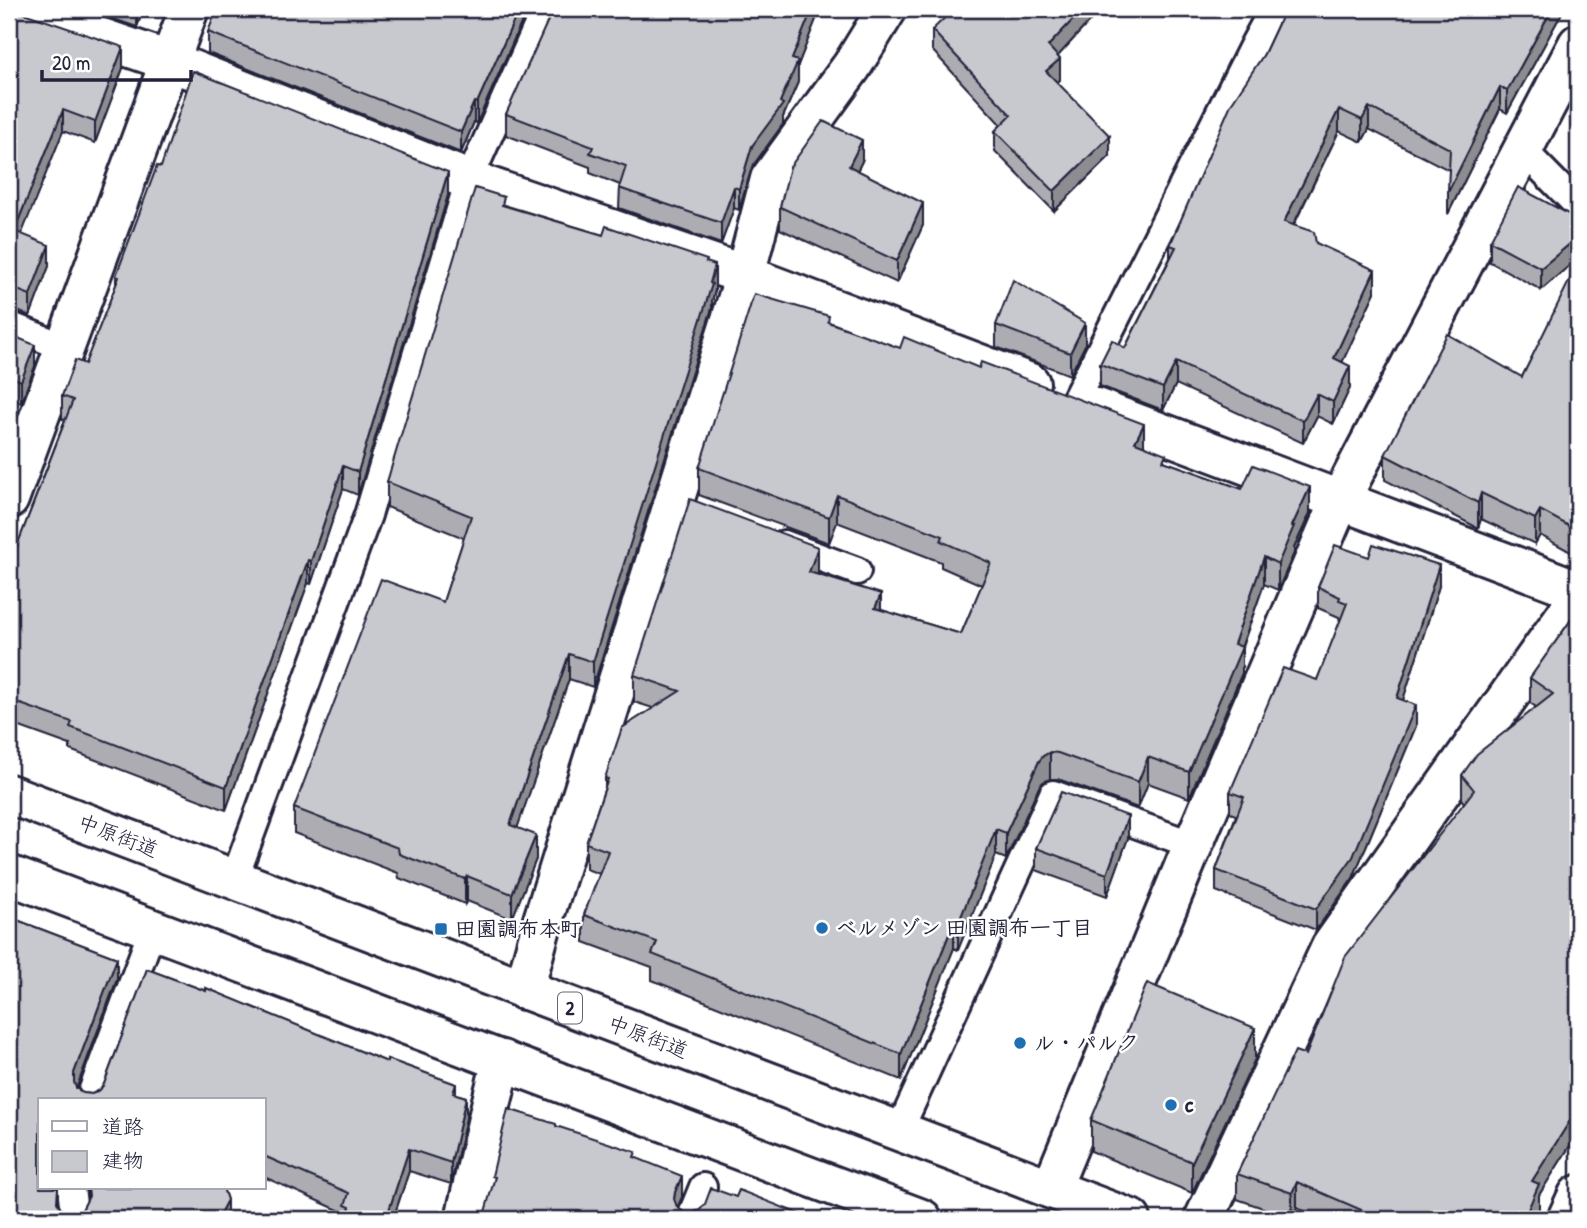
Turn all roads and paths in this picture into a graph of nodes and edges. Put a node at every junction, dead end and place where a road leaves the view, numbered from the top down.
1 (17, 9) edge
2 (189, 9) edge
3 (545, 9) edge
4 (887, 9) edge
5 (1273, 9) edge
6 (1578, 44) edge
7 (169, 61) junction
8 (1523, 150) junction
9 (470, 180) junction
10 (1578, 206) edge
11 (746, 275) junction
12 (9, 325) edge
13 (66, 348) junction
14 (1075, 400) junction
15 (9, 499) edge
16 (1340, 500) junction
17 (765, 537) edge
18 (857, 571) dead end
19 (1578, 590) edge
20 (1578, 598) edge
21 (9, 794) edge
22 (1193, 845) junction
23 (9, 874) edge
24 (234, 880) junction
25 (153, 928) junction
26 (524, 990) junction
27 (502, 1060) junction
28 (90, 1098) edge
29 (899, 1131) junction
30 (704, 1187) dead end
31 (1051, 1189) junction
32 (71, 1190) edge
33 (1578, 1195) edge
34 (72, 1219) edge
35 (465, 1219) edge
36 (690, 1219) edge
37 (922, 1219) edge
38 (1131, 1219) edge
39 (1204, 1219) edge
40 (1567, 1219) edge

1 - 7 street
2 - 7 street
3 - 9 lane
4 - 11 street
5 - 14 lane
6 - 8 street
7 - 9 street
7 - 13 street
8 - 10 lane
8 - 16 street
9 - 11 street
9 - 24 lane
11 - 14 street
11 - 26 street
12 - 13 lane
13 - 15 street
14 - 16 street
16 - 19 street
16 - 22 street
17 - 18 lane
20 - 39 street
21 - 24 street, 中原街道 / 2
22 - 29 lane
22 - 31 street
23 - 25 street
24 - 26 street, 中原街道 / 2
25 - 27 street
25 - 28 lane
26 - 29 street, 中原街道 / 2
27 - 35 street
27 - 37 street
29 - 31 street, 中原街道 / 2
30 - 36 lane
31 - 38 street, 中原街道 / 2
32 - 34 lane
33 - 40 street

